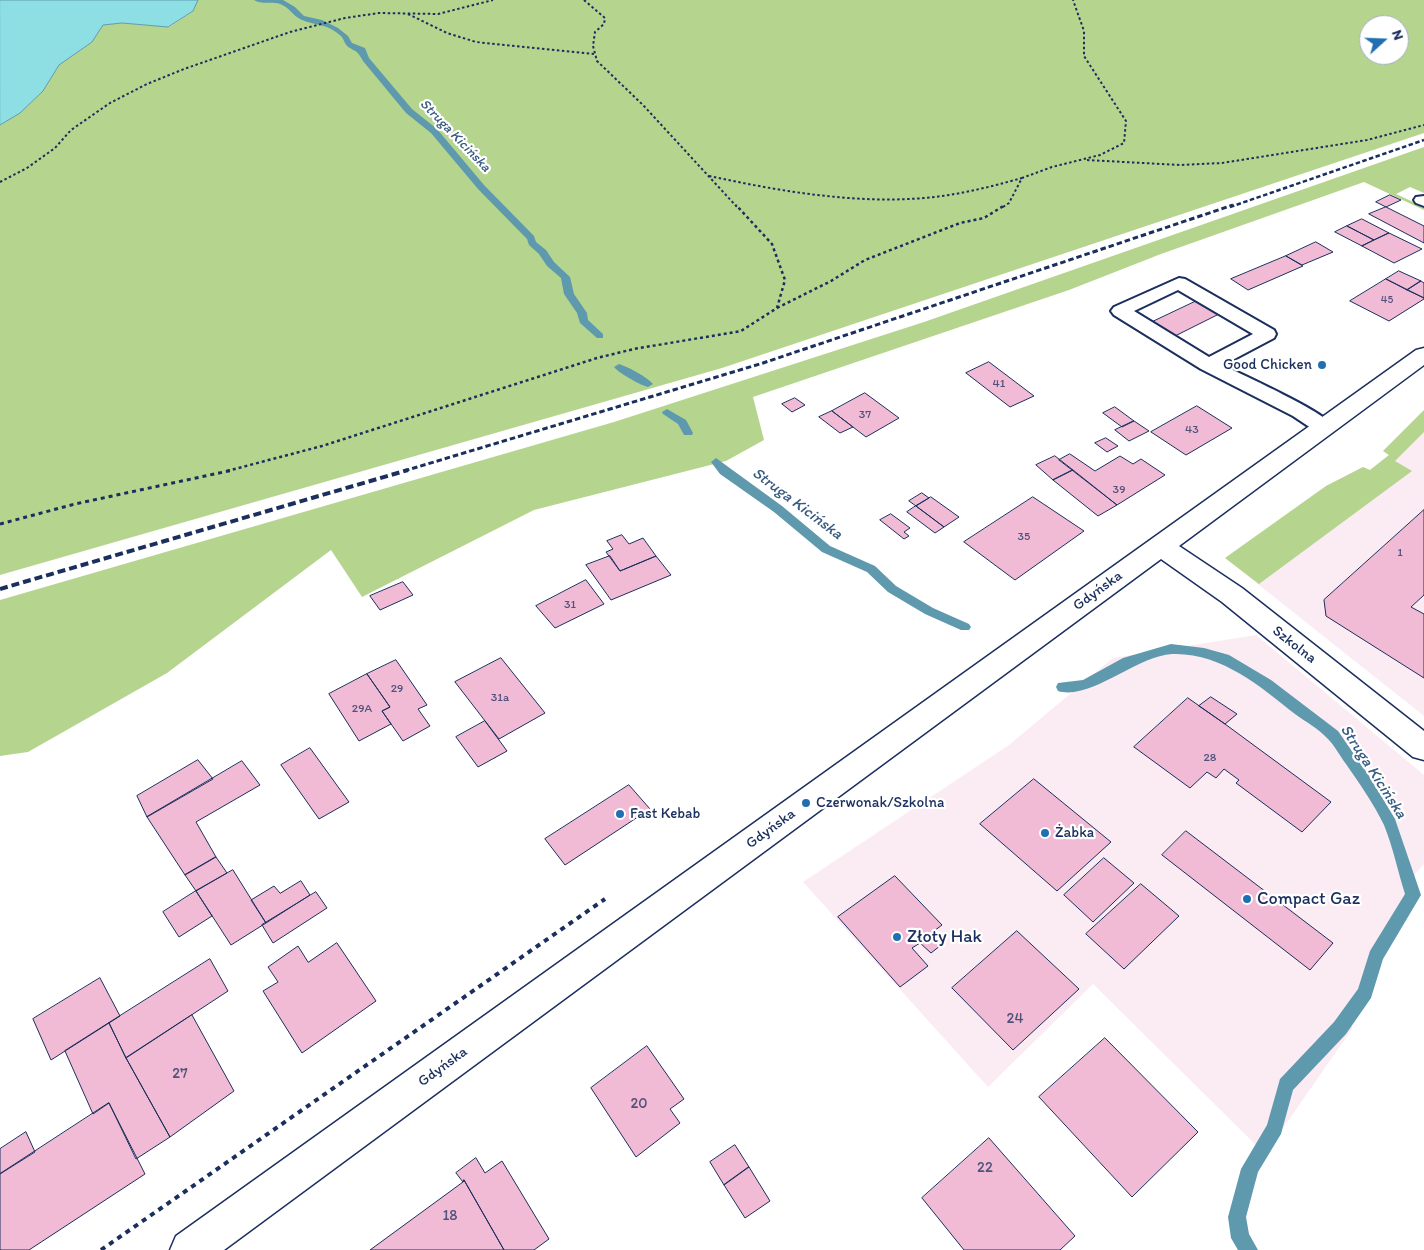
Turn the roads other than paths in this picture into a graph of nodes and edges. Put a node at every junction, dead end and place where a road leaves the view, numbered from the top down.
1 (1424, 355) edge
2 (1208, 365) junction
3 (1324, 427) junction
4 (1160, 546) junction
5 (1424, 748) edge
6 (190, 1250) edge

1 - 3 main road, Gdyńska
2 - 2 lane
2 - 3 lane
3 - 4 main road, Gdyńska
4 - 5 main road, Szkolna
4 - 6 main road, Gdyńska

